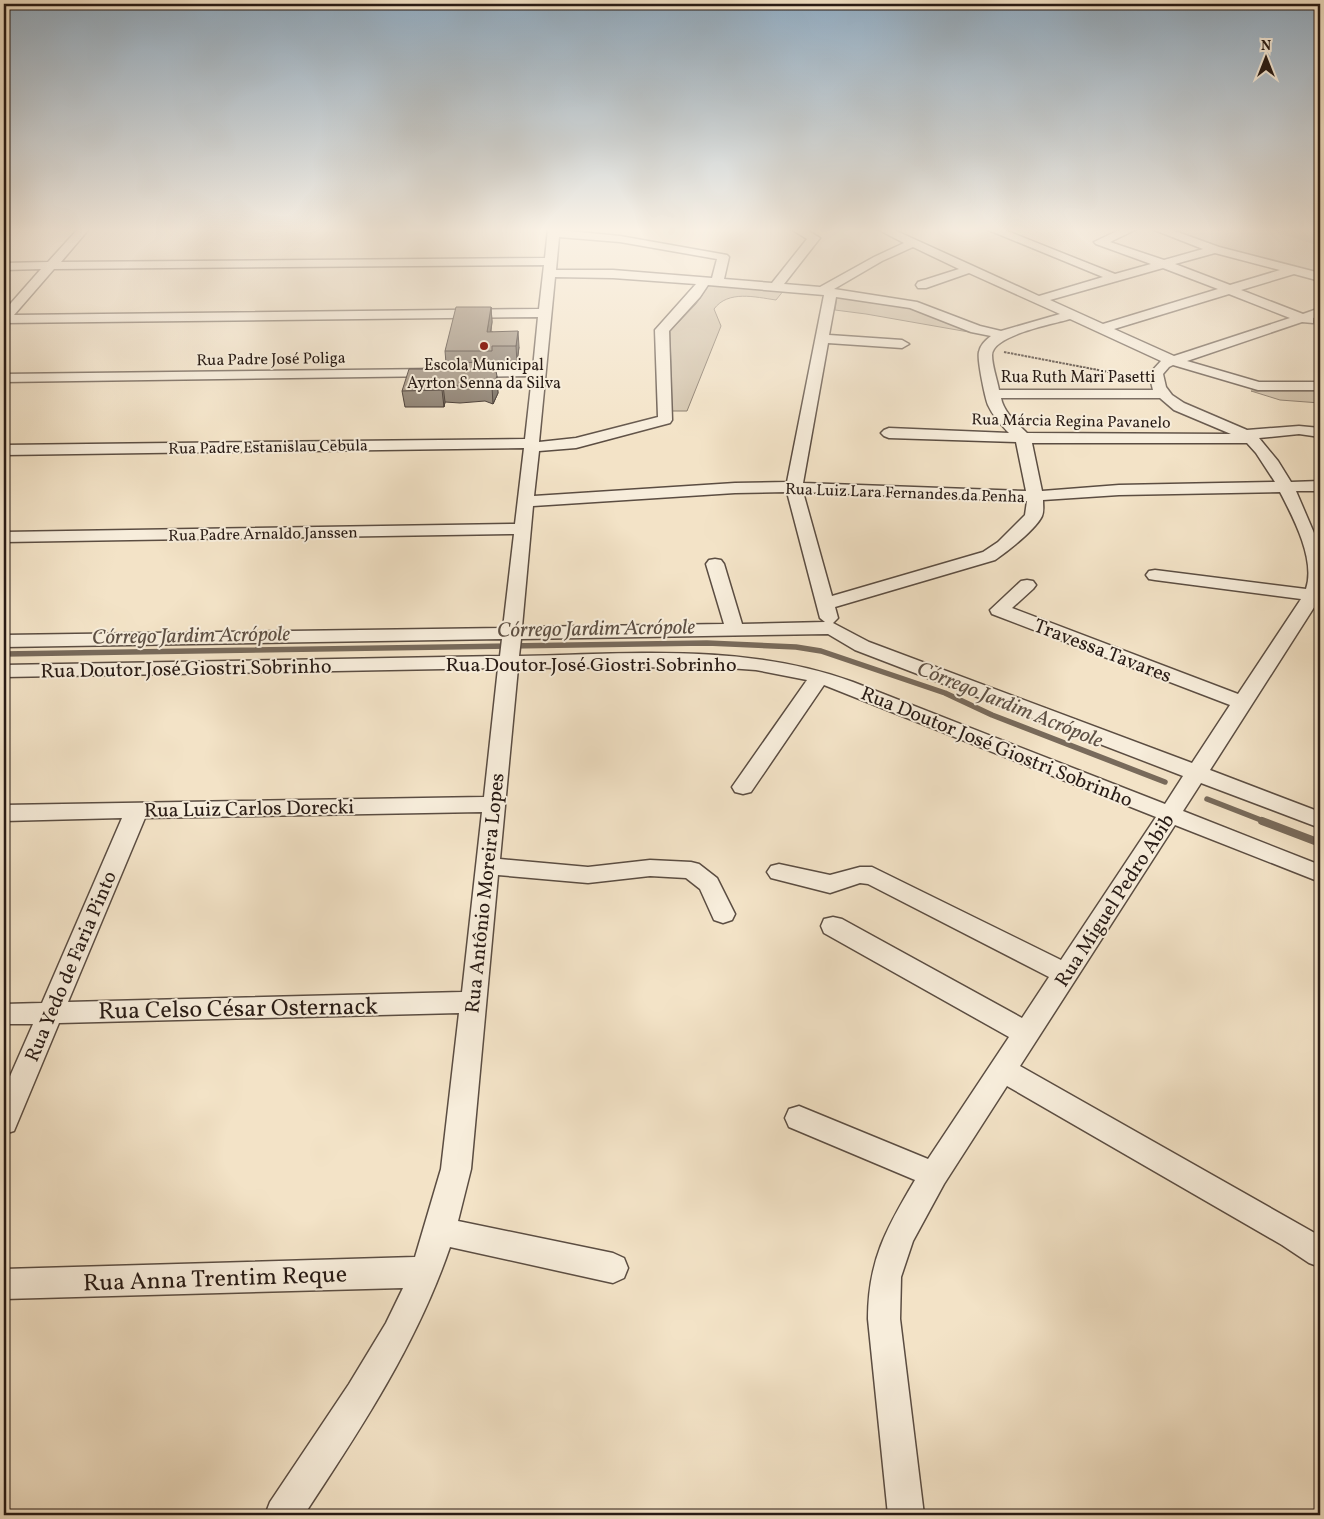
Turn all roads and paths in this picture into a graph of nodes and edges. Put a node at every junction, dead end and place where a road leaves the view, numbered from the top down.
1 (20, 300) edge
2 (546, 300) edge
3 (690, 300) edge
4 (826, 300) edge
5 (884, 300) edge
6 (1038, 300) edge
7 (1195, 300) edge
8 (1257, 300) edge
9 (1320, 312) edge
10 (545, 313) junction
11 (1071, 315) junction
12 (4, 318) edge
13 (1303, 318) junction
14 (1320, 325) edge
15 (1101, 329) junction
16 (1002, 335) junction
17 (823, 339) junction
18 (902, 344) dead end
19 (986, 349) junction
20 (1173, 361) junction
21 (539, 372) junction
22 (1320, 374) edge
23 (4, 378) edge
24 (1283, 386) junction
25 (1320, 386) edge
26 (1159, 388) junction
27 (992, 394) junction
28 (889, 432) dead end
29 (1320, 432) edge
30 (1248, 437) junction
31 (1023, 438) junction
32 (531, 445) junction
33 (4, 450) edge
34 (1320, 486) edge
35 (794, 487) junction
36 (1285, 487) junction
37 (1035, 496) junction
38 (525, 502) junction
39 (522, 529) junction
40 (4, 536) edge
41 (715, 564) dead end
42 (1155, 575) dead end
43 (1028, 586) dead end
44 (825, 604) junction
45 (1313, 604) edge
46 (832, 628) junction
47 (736, 630) junction
48 (512, 633) junction
49 (4, 641) edge
50 (508, 663) junction
51 (4, 671) edge
52 (819, 676) junction
53 (1243, 702) junction
54 (1197, 773) junction
55 (743, 787) dead end
56 (494, 804) junction
57 (137, 810) junction
58 (4, 813) edge
59 (1170, 814) junction
60 (1320, 820) edge
61 (487, 866) junction
62 (780, 872) dead end
63 (1320, 874) edge
64 (723, 914) dead end
65 (834, 926) dead end
66 (1066, 974) junction
67 (473, 1002) junction
68 (50, 1012) junction
69 (4, 1014) edge
70 (1026, 1035) junction
71 (1003, 1070) junction
72 (798, 1118) dead end
73 (4, 1122) edge
74 (934, 1175) junction
75 (440, 1231) junction
76 (1320, 1253) edge
77 (613, 1268) dead end
78 (426, 1272) junction
79 (4, 1284) edge
80 (283, 1515) edge
81 (906, 1515) edge

1 - 12 street
2 - 10 street, Rua Antônio Moreira Lopes
3 - 32 street, Rua Padre Estanislau Cebula
4 - 17 street
5 - 16 street
6 - 11 street
7 - 15 street
8 - 13 street
9 - 13 street
10 - 12 street
10 - 21 street, Rua Antônio Moreira Lopes
11 - 15 street
11 - 16 street
13 - 14 street
13 - 20 street
15 - 20 street
16 - 19 street
17 - 18 street
17 - 35 street
19 - 26 path
19 - 27 street
20 - 24 street
20 - 26 street
21 - 23 street, Rua Padre José Poliga
21 - 32 street, Rua Antônio Moreira Lopes
22 - 24 street
24 - 25 street
26 - 27 street, Rua Ruth Mari Pasetti
26 - 30 street, Rua Miguel Pedro Abib
27 - 31 street
28 - 31 street, Rua Márcia Regina Pavanelo
29 - 30 street, Rua Márcia Regina Pavanelo
30 - 31 street, Rua Márcia Regina Pavanelo
30 - 36 street, Rua Miguel Pedro Abib
31 - 37 street
32 - 33 street, Rua Padre Estanislau Cebula
32 - 38 street, Rua Antônio Moreira Lopes
34 - 36 street, Rua Luiz Lara Fernandes da Penha
35 - 37 street, Rua Luiz Lara Fernandes da Penha
35 - 38 street, Rua Luiz Lara Fernandes da Penha
35 - 44 street
36 - 37 street, Rua Luiz Lara Fernandes da Penha
36 - 45 street, Rua Miguel Pedro Abib
37 - 44 street
38 - 39 street, Rua Antônio Moreira Lopes
39 - 40 street, Rua Padre Arnaldo Janssen
39 - 48 street, Rua Antônio Moreira Lopes
41 - 47 street
42 - 45 street
43 - 53 street, Travessa Tavares
44 - 46 street
45 - 53 street, Rua Miguel Pedro Abib
46 - 47 street, Rua Doutor José Giostri Sobrinho
46 - 54 street
47 - 48 street, Rua Doutor José Giostri Sobrinho
48 - 49 street, Rua Doutor José Giostri Sobrinho
48 - 50 street, Rua Antônio Moreira Lopes
50 - 51 street, Rua Doutor José Giostri Sobrinho
50 - 52 street, Rua Doutor José Giostri Sobrinho
50 - 56 street, Rua Antônio Moreira Lopes
52 - 55 street
52 - 59 street, Rua Doutor José Giostri Sobrinho
53 - 54 street, Rua Miguel Pedro Abib
54 - 59 street, Rua Miguel Pedro Abib
54 - 60 street
56 - 57 street, Rua Luiz Carlos Dorecki
56 - 61 street, Rua Antônio Moreira Lopes
57 - 58 street, Rua Luiz Carlos Dorecki
57 - 68 street, Rua Yedo de Faria Pinto
59 - 63 street, Rua Doutor José Giostri Sobrinho
59 - 66 street, Rua Miguel Pedro Abib
61 - 64 street
61 - 67 street, Rua Antônio Moreira Lopes
62 - 66 street
65 - 70 street
66 - 70 street, Rua Miguel Pedro Abib
67 - 68 street, Rua Celso César Osternack
67 - 75 street, Rua Antônio Moreira Lopes
68 - 69 street, Rua Celso César Osternack
68 - 73 street, Rua Yedo de Faria Pinto
70 - 71 street, Rua Miguel Pedro Abib
71 - 74 street, Rua Miguel Pedro Abib
71 - 76 street
72 - 74 street
74 - 81 street, Rua Miguel Pedro Abib
75 - 77 street
75 - 78 street, Rua Antônio Moreira Lopes
78 - 79 street, Rua Anna Trentim Reque
78 - 80 street, Rua Antônio Moreira Lopes

